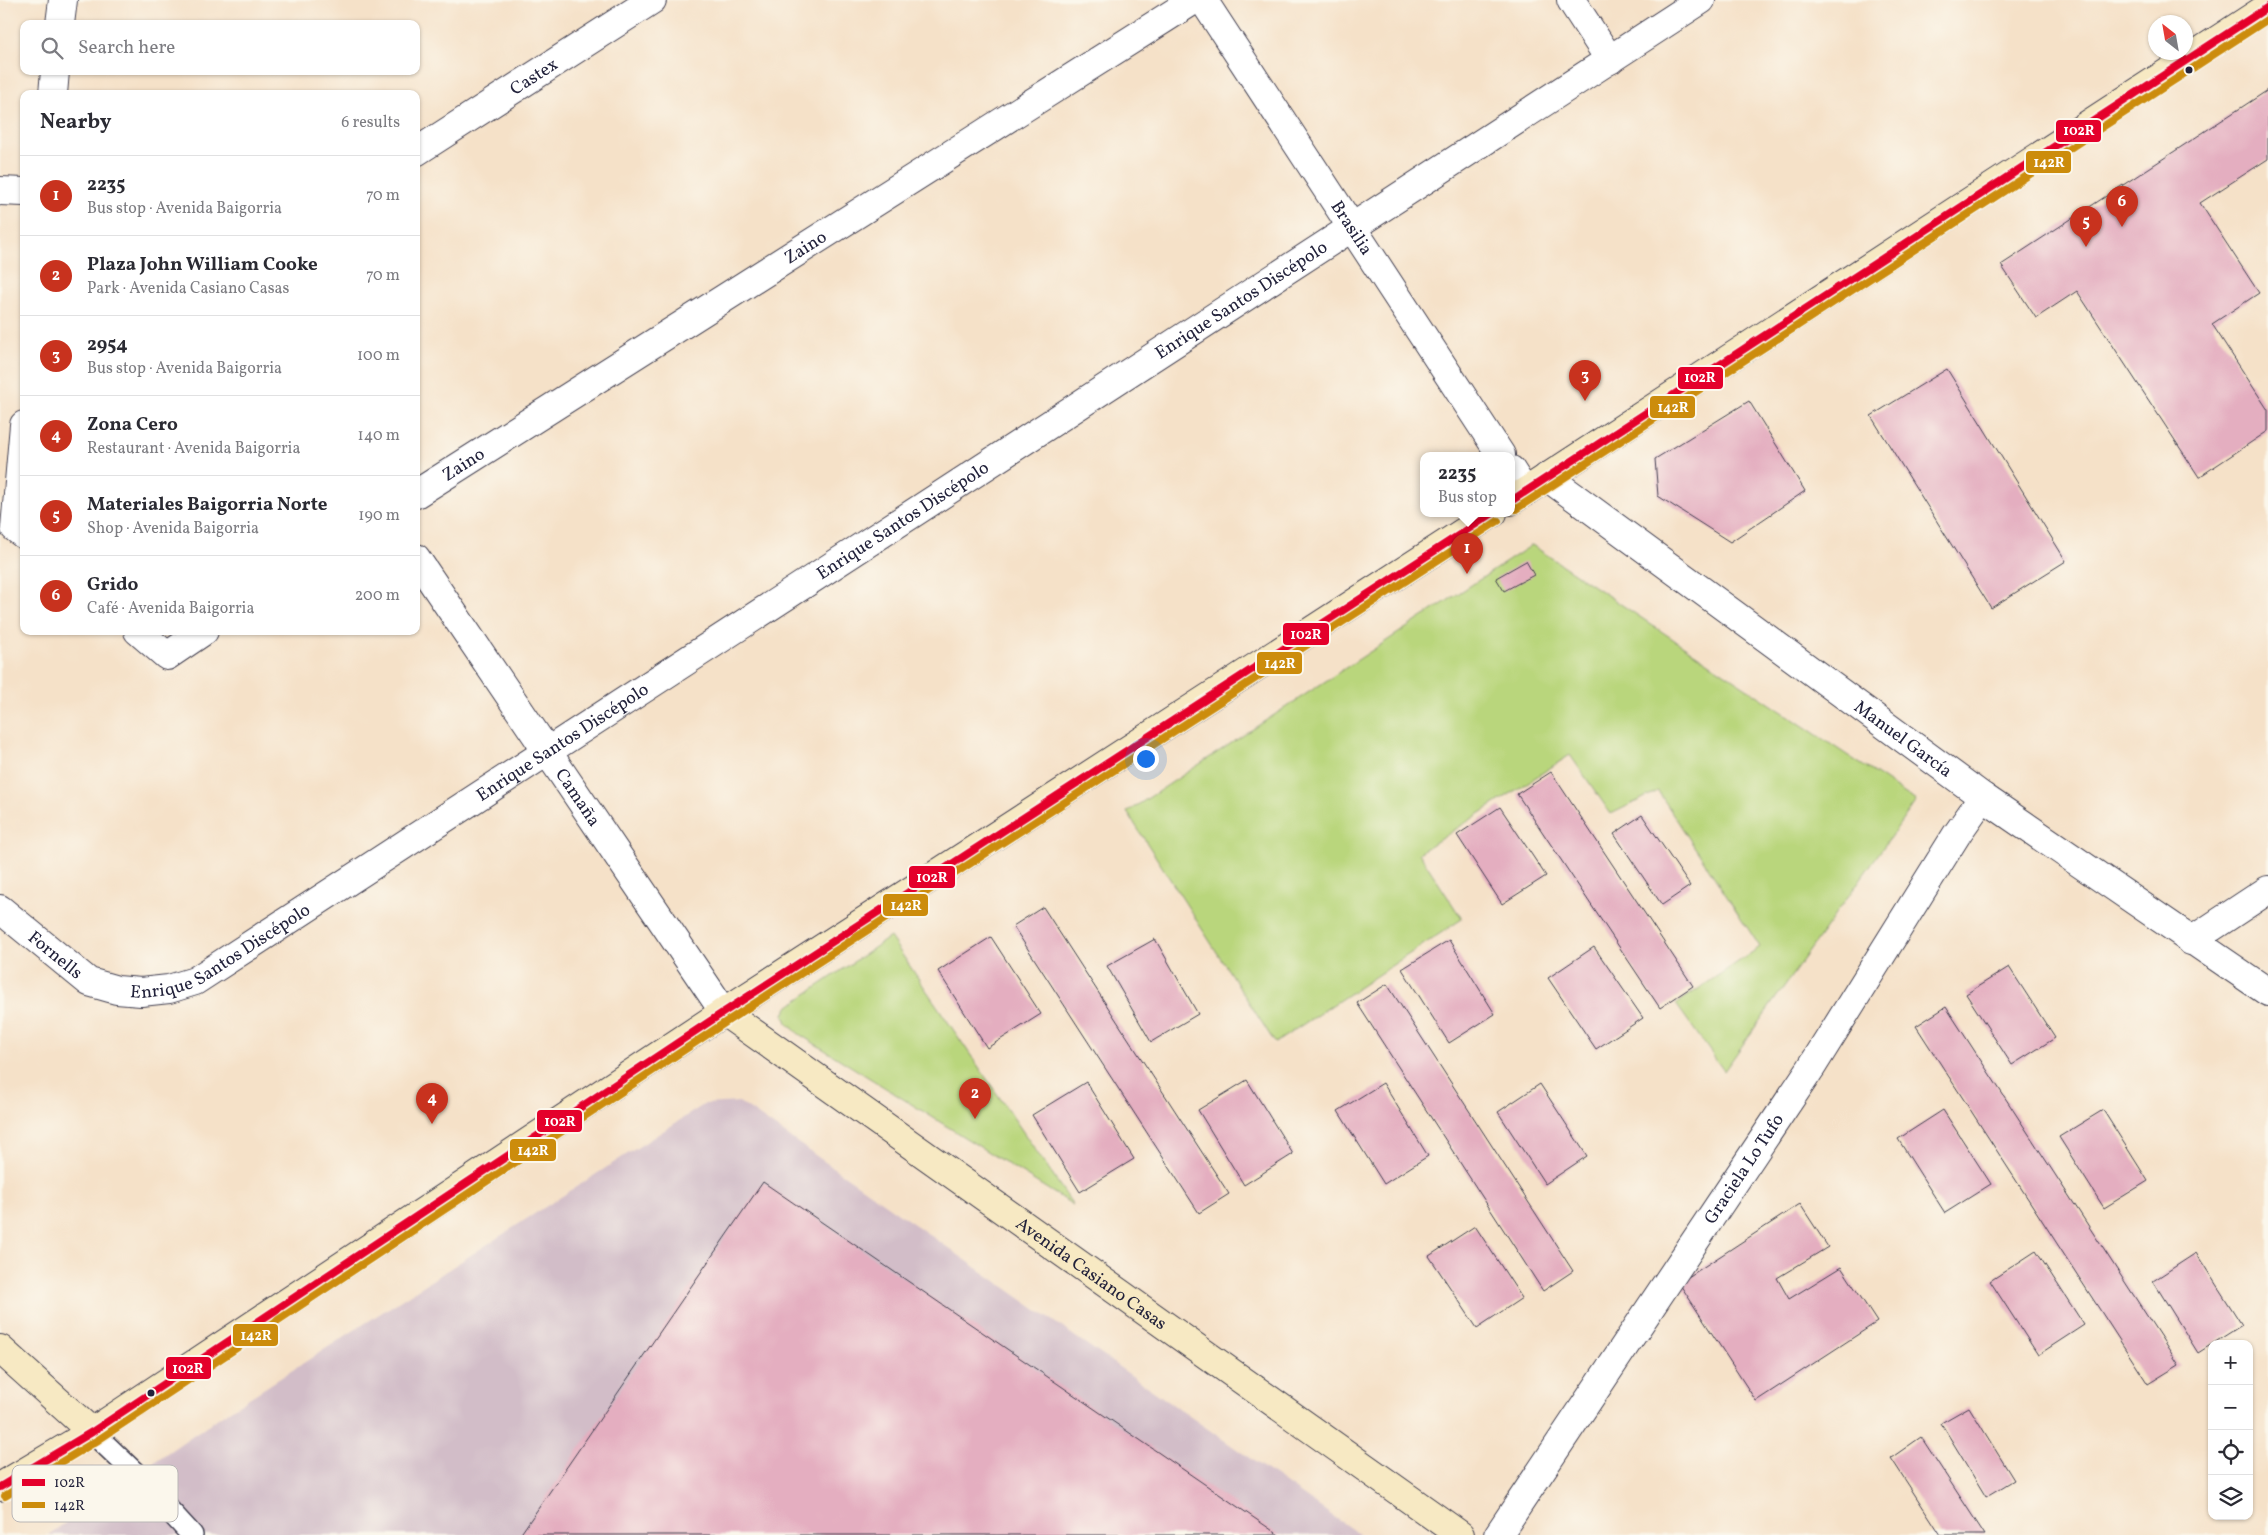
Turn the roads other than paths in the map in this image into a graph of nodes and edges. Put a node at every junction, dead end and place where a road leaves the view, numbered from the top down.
1 (63, 0) edge
2 (652, 0) edge
3 (1194, 0) edge
4 (1203, 0) edge
5 (1571, 0) edge
6 (1701, 0) edge
7 (2268, 7) edge
8 (60, 20) edge
9 (1610, 60) junction
10 (55, 75) edge
11 (53, 90) edge
12 (420, 149) edge
13 (0, 191) edge
14 (20, 192) edge
15 (1352, 228) junction
16 (1499, 452) edge
17 (20, 471) edge
18 (1523, 485) edge
19 (420, 491) edge
20 (1487, 517) edge
21 (20, 532) edge
22 (420, 564) edge
23 (143, 635) edge
24 (198, 635) edge
25 (549, 753) junction
26 (1983, 797) junction
27 (2268, 890) edge
28 (0, 909) edge
29 (2191, 941) junction
30 (89, 982) joint
31 (2268, 992) edge
32 (724, 1012) junction
33 (0, 1349) edge
34 (92, 1432) junction
35 (37, 1465) edge
36 (127, 1465) edge
37 (12, 1480) edge
38 (0, 1487) edge
39 (178, 1520) edge
40 (192, 1535) edge
41 (1460, 1535) edge
42 (1498, 1535) edge

1 - 8 street
2 - 12 street, Castex
3 - 19 street, Zaino
4 - 15 street, Brasilia
5 - 9 street
6 - 9 street, Enrique Santos Discépolo
7 - 18 main road
9 - 15 street, Enrique Santos Discépolo
10 - 11 street
13 - 14 street
15 - 16 street, Brasilia
15 - 25 street, Enrique Santos Discépolo
17 - 21 street
18 - 26 street, Manuel García
20 - 32 main road
22 - 25 street, Camaña
23 - 24 street
25 - 30 street, Enrique Santos Discépolo
25 - 32 street, Camaña
26 - 29 street, Manuel García
26 - 42 street, Graciela Lo Tufo
27 - 29 street
28 - 30 street, Fornells
29 - 31 street, Manuel García
32 - 34 main road
32 - 41 main road, Avenida Casiano Casas
33 - 34 main road
34 - 35 main road
34 - 36 lane
37 - 38 main road
39 - 40 lane

